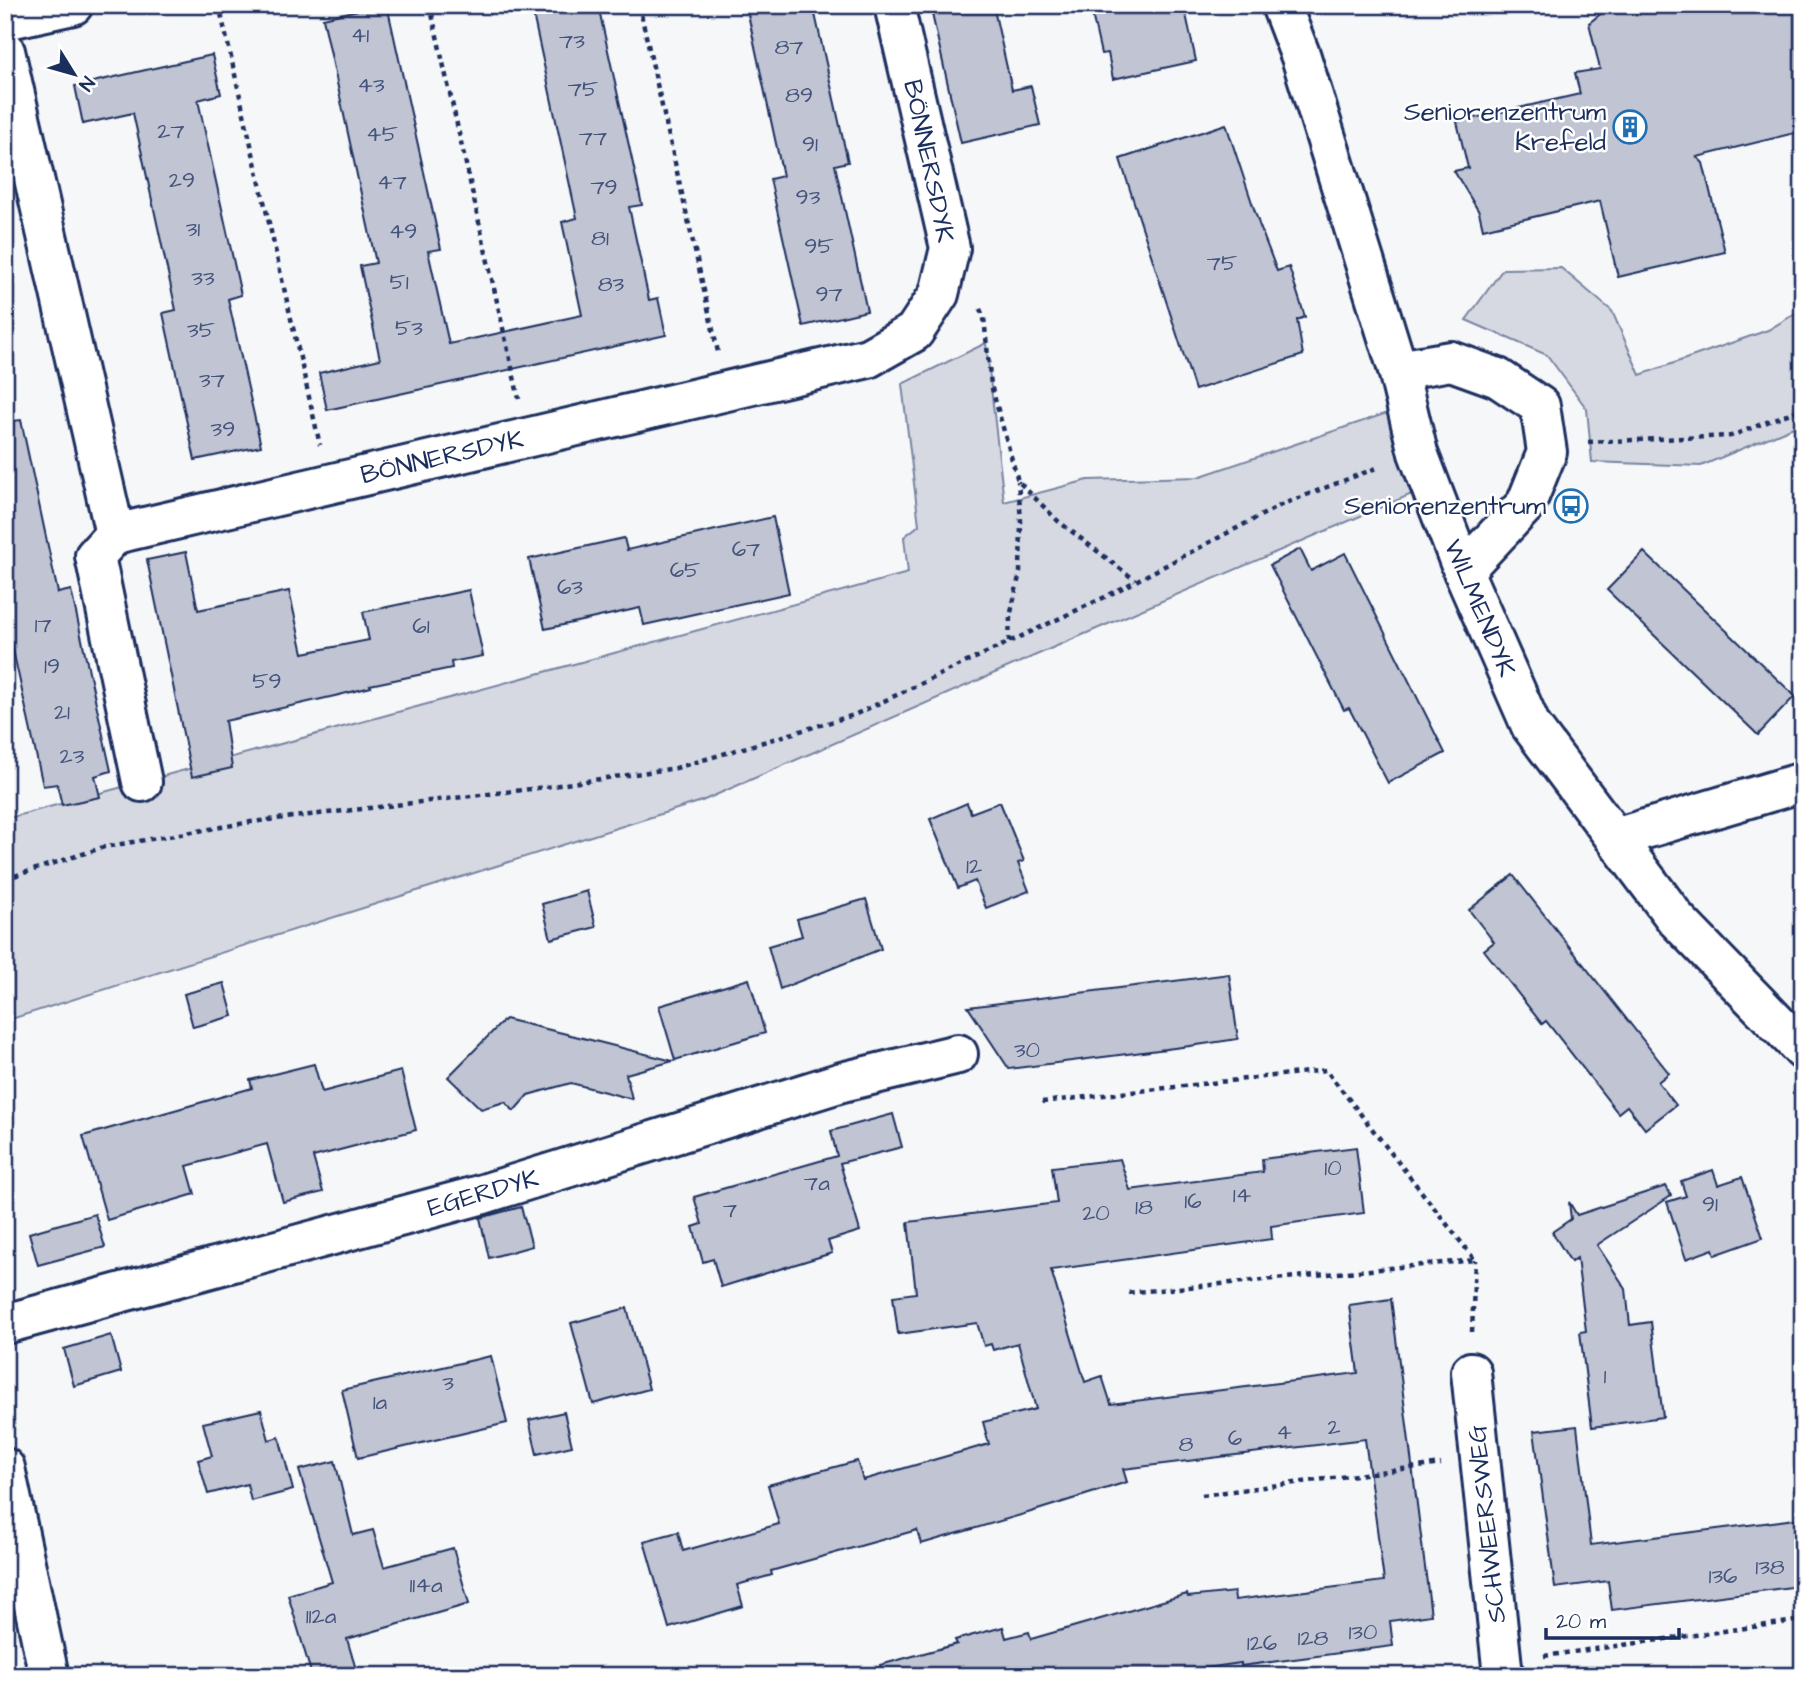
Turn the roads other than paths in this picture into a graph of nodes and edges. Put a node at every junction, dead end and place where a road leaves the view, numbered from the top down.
1 (73, 5) edge
2 (894, 5) edge
3 (1281, 5) edge
4 (5, 20) edge
5 (5, 51) edge
6 (1398, 370) junction
7 (115, 534) junction
8 (1463, 571) junction
9 (142, 782) dead end
10 (1803, 782) edge
11 (1615, 838) junction
12 (1803, 1050) edge
13 (958, 1054) dead end
14 (5, 1324) edge
15 (1471, 1372) road end
16 (5, 1468) edge
17 (1502, 1669) edge
18 (49, 1676) edge

1 - 4 street
2 - 7 street, BÖNNERSDYK
3 - 6 street, WILMENDYK
5 - 7 street
6 - 8 street, WILMENDYK
6 - 8 street
7 - 9 street
8 - 11 street, WILMENDYK
10 - 11 street
11 - 12 street, WILMENDYK
13 - 14 street, EGERDYK
15 - 17 street, SCHWEERSWEG
16 - 18 street

